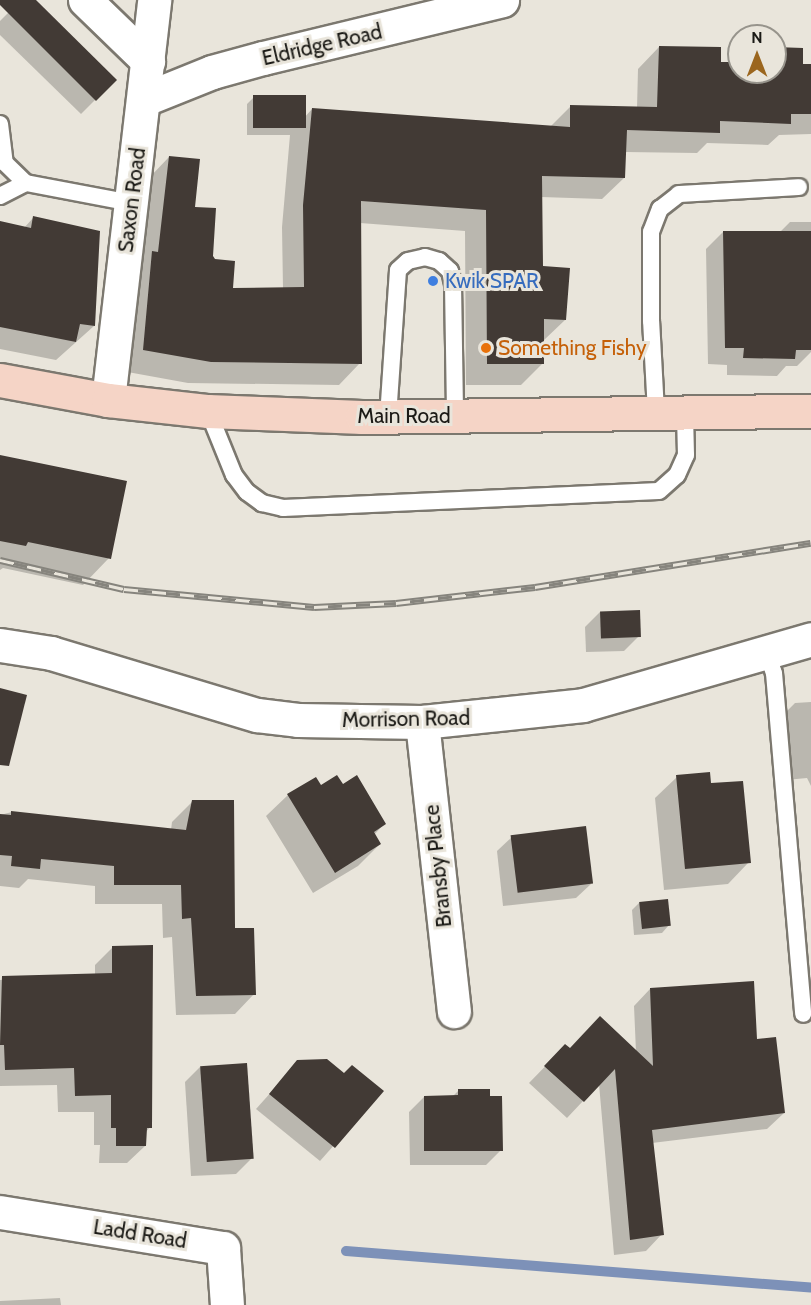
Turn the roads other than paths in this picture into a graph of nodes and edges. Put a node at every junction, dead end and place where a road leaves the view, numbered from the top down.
1 (85, 0) edge
2 (154, 0) edge
3 (502, 0) edge
4 (148, 61) junction
5 (145, 99) junction
6 (0, 124) edge
7 (26, 183) junction
8 (799, 186) dead end
9 (0, 196) edge
10 (132, 203) junction
11 (0, 380) edge
12 (108, 400) junction
13 (208, 411) junction
14 (811, 411) edge
15 (671, 413) junction
16 (455, 416) junction
17 (388, 417) junction
18 (811, 639) edge
19 (0, 645) edge
20 (767, 653) junction
21 (422, 722) junction
22 (454, 1011) dead end
23 (803, 1014) dead end
24 (0, 1212) edge
25 (227, 1305) edge

1 - 4 street
2 - 4 street, Saxon Road
3 - 5 street, Eldridge Road
4 - 5 street, Saxon Road
5 - 10 street, Saxon Road
6 - 7 lane
7 - 9 lane
7 - 10 lane
8 - 15 lane
10 - 12 street, Saxon Road
11 - 12 main road, Main Road
12 - 13 main road, Main Road
13 - 15 lane
13 - 17 main road, Main Road
14 - 15 main road, Main Road
15 - 16 main road, Main Road
16 - 17 main road, Main Road
16 - 17 lane
18 - 20 street, Morrison Road
19 - 21 street, Morrison Road
20 - 21 street, Morrison Road
20 - 23 lane
21 - 22 street, Bransby Place
24 - 25 street, Ladd Road

